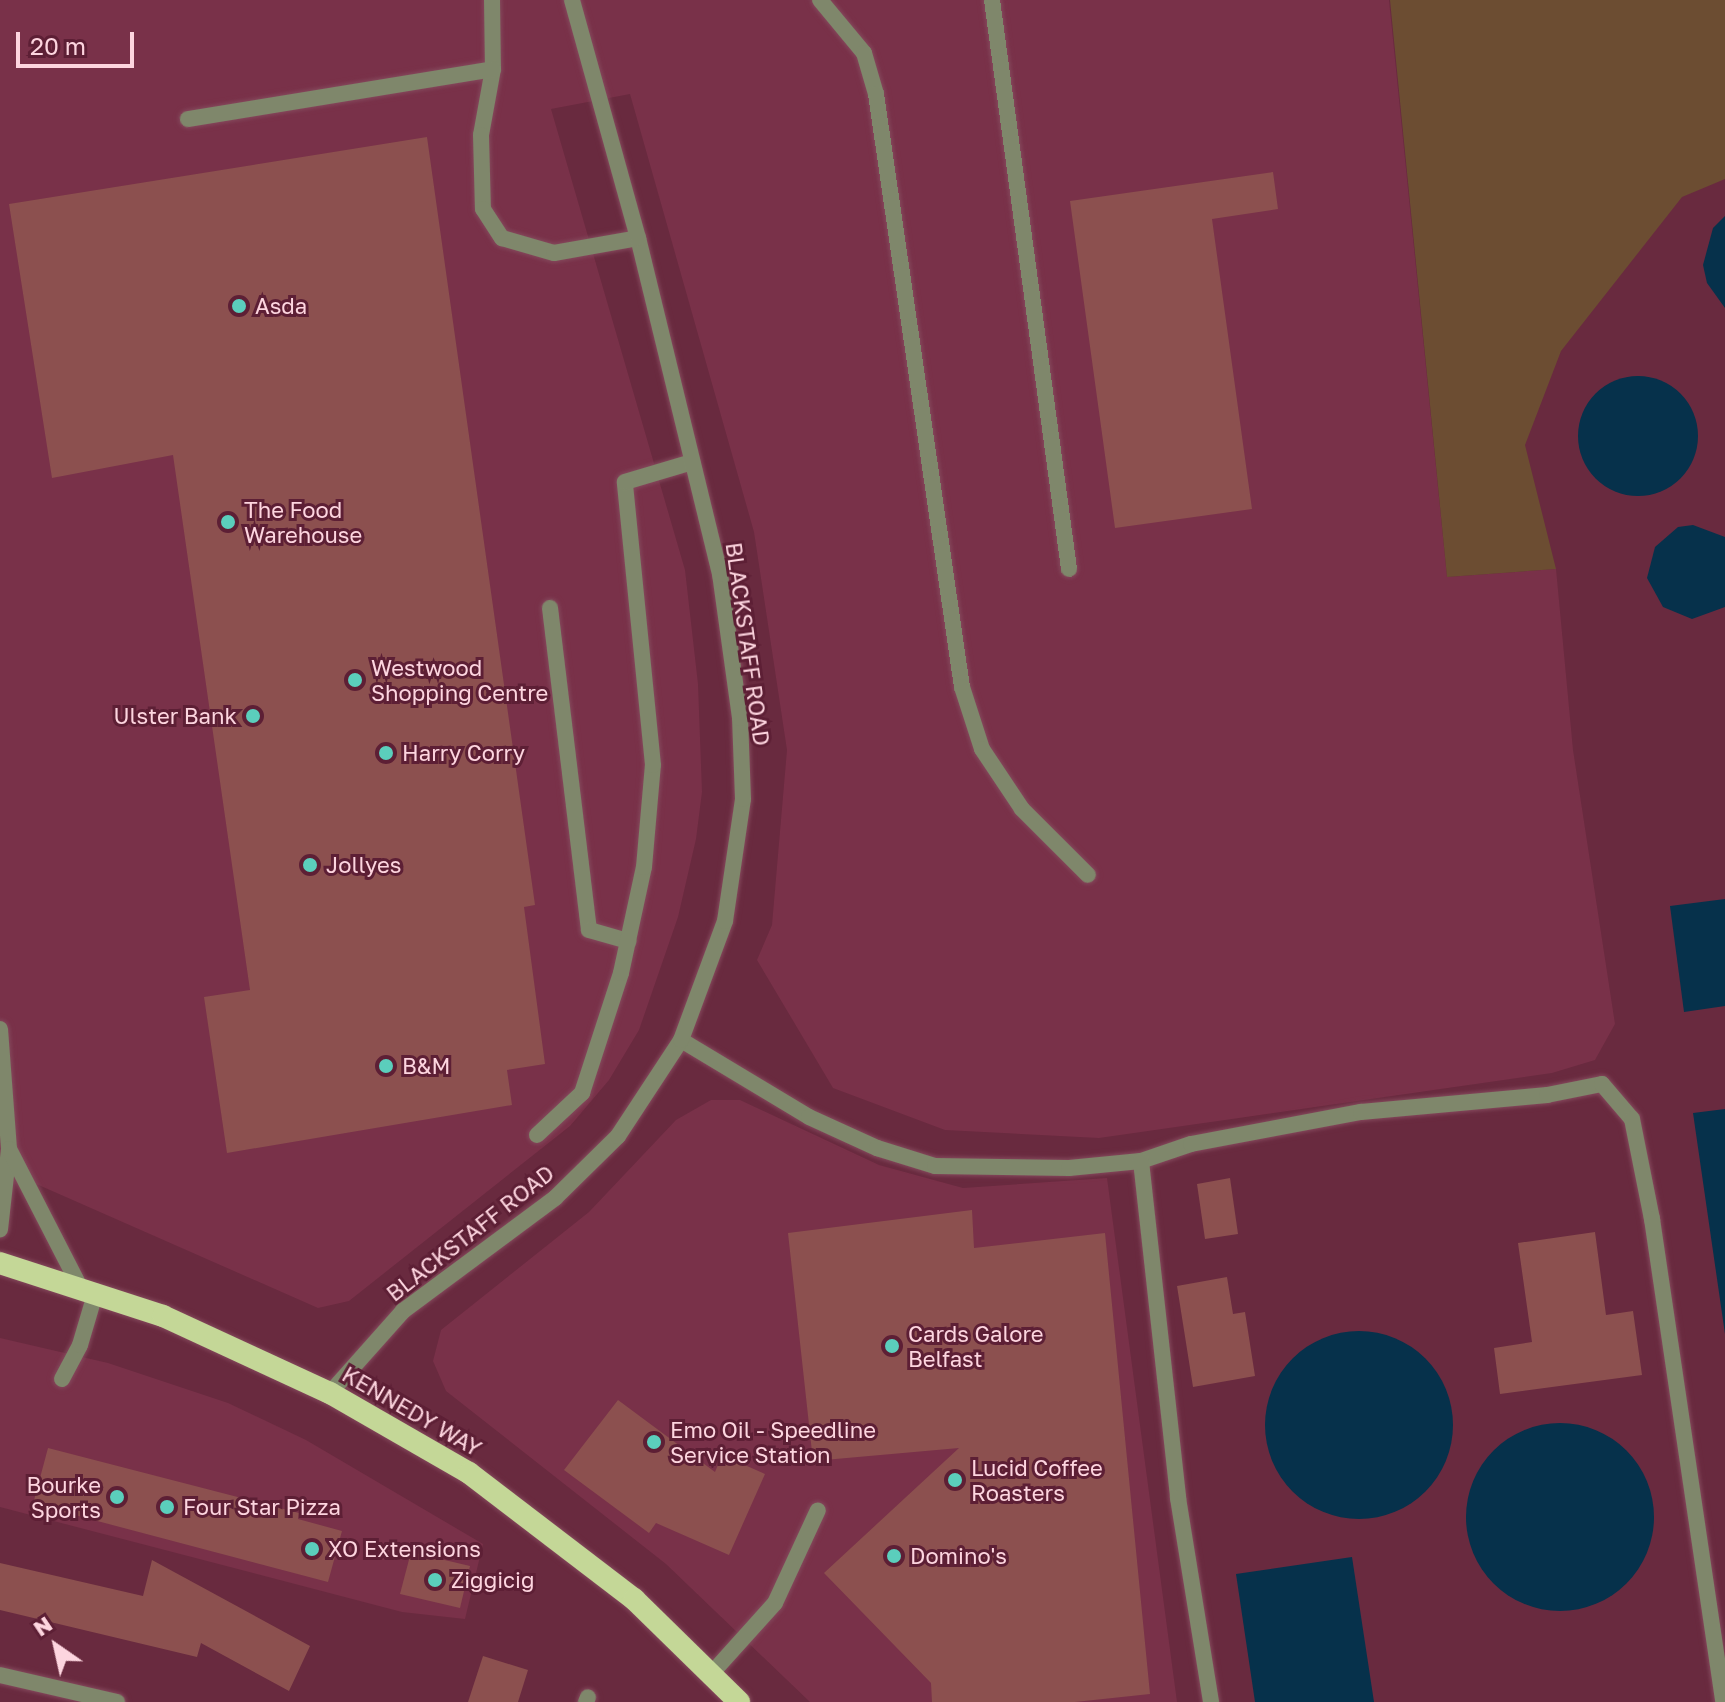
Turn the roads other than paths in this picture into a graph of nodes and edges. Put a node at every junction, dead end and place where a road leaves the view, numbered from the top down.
1 (492, 0) edge
2 (820, 0) edge
3 (992, 0) edge
4 (577, 1) edge
5 (493, 69) junction
6 (188, 119) dead end
7 (638, 238) junction
8 (692, 462) junction
9 (1069, 569) dead end
10 (550, 608) dead end
11 (1088, 875) dead end
12 (628, 941) junction
13 (0, 1029) edge
14 (681, 1040) junction
15 (4, 1125) edge
16 (537, 1135) dead end
17 (9, 1149) junction
18 (1141, 1161) junction
19 (0, 1229) edge
20 (0, 1263) edge
21 (88, 1289) junction
22 (62, 1379) dead end
23 (330, 1393) junction
24 (818, 1510) dead end
25 (712, 1673) junction
26 (0, 1675) edge
27 (117, 1702) edge
28 (739, 1702) edge
29 (1211, 1702) edge
30 (1723, 1702) edge

1 - 5 street
2 - 11 street
3 - 9 street
4 - 7 street, BLACKSTAFF ROAD
5 - 6 street
5 - 7 street
7 - 8 street, BLACKSTAFF ROAD
8 - 12 street
8 - 14 street, BLACKSTAFF ROAD
10 - 12 street
12 - 16 street
13 - 15 street
14 - 18 street
14 - 23 street, BLACKSTAFF ROAD
15 - 17 street
17 - 19 street
17 - 21 street
18 - 29 street
18 - 30 street
20 - 21 highway, KENNEDY WAY
21 - 22 street
21 - 23 highway, KENNEDY WAY
23 - 25 highway, KENNEDY WAY
24 - 25 street
25 - 28 highway, KENNEDY WAY
26 - 27 street

